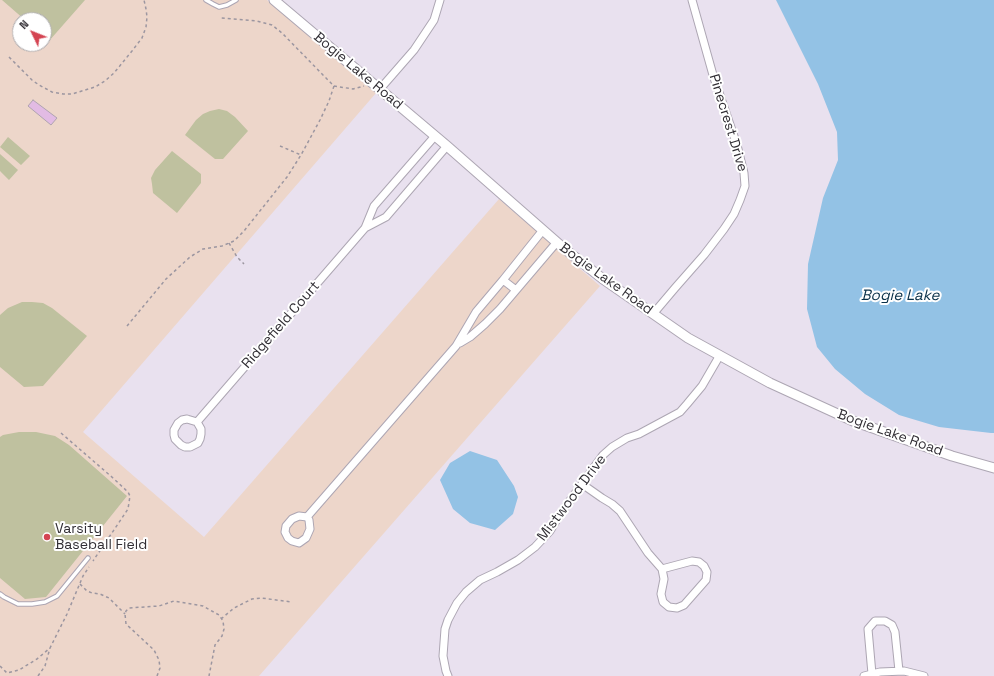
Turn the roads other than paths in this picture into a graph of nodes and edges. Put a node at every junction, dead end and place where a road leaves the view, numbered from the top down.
1 (206, 0) edge
2 (236, 0) edge
3 (274, 0) edge
4 (440, 0) edge
5 (692, 0) edge
6 (376, 86) junction
7 (435, 136) junction
8 (447, 146) junction
9 (365, 228) junction
10 (543, 230) junction
11 (556, 242) junction
12 (503, 280) junction
13 (516, 290) junction
14 (653, 314) junction
15 (456, 346) junction
16 (720, 355) junction
17 (197, 422) dead end
18 (994, 468) edge
19 (582, 484) junction
20 (307, 517) dead end
21 (88, 558) dead end
22 (662, 569) junction
23 (0, 594) edge
24 (899, 671) junction
25 (872, 674) junction
26 (448, 676) edge
27 (864, 676) edge
28 (924, 676) edge

1 - 2 lane
3 - 6 main road, Bogie Lake Road
4 - 6 street
5 - 14 street, Pinecrest Drive
6 - 7 main road, Bogie Lake Road
7 - 8 main road, Bogie Lake Road
7 - 9 street, Ridgefield Court
8 - 9 street, Ridgefield Court
8 - 10 main road, Bogie Lake Road
9 - 17 street, Ridgefield Court
10 - 11 main road, Bogie Lake Road
10 - 12 street
11 - 13 street
11 - 14 main road, Bogie Lake Road
12 - 13 street
12 - 15 street
13 - 15 street
14 - 16 main road, Bogie Lake Road
15 - 20 street
16 - 18 main road, Bogie Lake Road
16 - 19 street, Mistwood Drive
19 - 22 street
19 - 26 street, Mistwood Drive
21 - 23 lane
22 - 22 street
24 - 25 street
24 - 25 street
24 - 28 street
25 - 27 street

